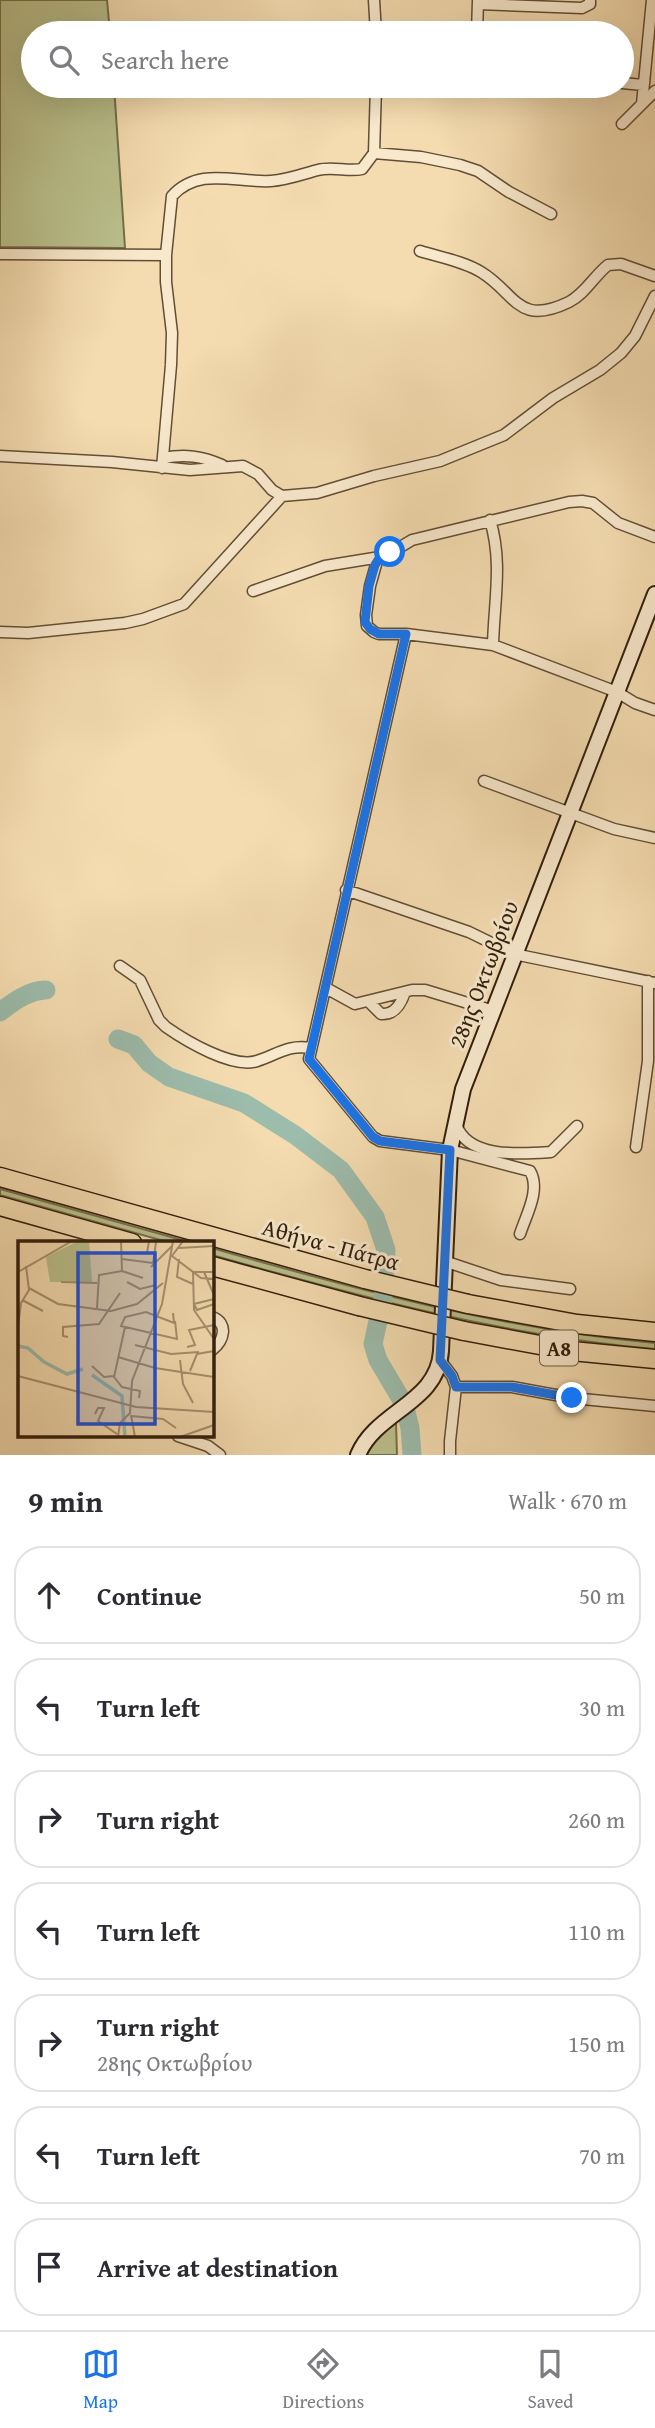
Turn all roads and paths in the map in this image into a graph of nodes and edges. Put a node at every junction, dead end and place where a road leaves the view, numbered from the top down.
1 (374, 0) edge
2 (590, 0) edge
3 (652, 0) edge
4 (478, 2) edge
5 (375, 21) edge
6 (477, 21) edge
7 (651, 42) edge
8 (634, 84) edge
9 (643, 85) junction
10 (655, 92) edge
11 (376, 98) edge
12 (642, 104) junction
13 (622, 124) dead end
14 (374, 153) junction
15 (551, 214) dead end
16 (420, 251) dead end
17 (0, 254) edge
18 (166, 255) junction
19 (655, 276) edge
20 (655, 296) edge
21 (0, 456) edge
22 (162, 463) junction
23 (282, 496) junction
24 (490, 520) junction
25 (655, 537) edge
26 (380, 557) junction
27 (253, 592) dead end
28 (655, 594) edge
29 (0, 632) edge
30 (406, 634) junction
31 (493, 645) junction
32 (617, 692) junction
33 (655, 710) edge
34 (484, 781) dead end
35 (569, 811) junction
36 (655, 838) edge
37 (346, 890) junction
38 (514, 954) junction
39 (120, 966) dead end
40 (653, 980) edge
41 (326, 988) junction
42 (405, 992) junction
43 (369, 1002) junction
44 (494, 1011) junction
45 (310, 1048) junction
46 (455, 1120) junction
47 (577, 1126) dead end
48 (636, 1147) dead end
49 (450, 1150) junction
50 (0, 1177) edge
51 (0, 1206) edge
52 (520, 1234) dead end
53 (125, 1241) edge
54 (444, 1261) junction
55 (214, 1267) edge
56 (570, 1289) dead end
57 (214, 1318) edge
58 (655, 1332) edge
59 (214, 1348) edge
60 (655, 1359) edge
61 (440, 1360) junction
62 (456, 1387) junction
63 (655, 1406) edge
64 (181, 1437) edge
65 (220, 1455) edge
66 (358, 1455) edge
67 (450, 1455) edge

1 - 5 street
2 - 4 street
3 - 7 street
4 - 6 street
7 - 9 street
8 - 9 street
9 - 12 street
10 - 12 street
11 - 14 street
12 - 13 street
14 - 15 street
14 - 18 street
16 - 19 street
17 - 18 street
18 - 22 street
20 - 23 street
21 - 22 street
22 - 23 street
23 - 29 street
24 - 25 street
24 - 26 street
24 - 31 street
26 - 27 street
26 - 30 street
28 - 32 street, 28ης Οκτωβρίου
30 - 31 street
30 - 37 street
31 - 32 street
32 - 33 street
32 - 35 street, 28ης Οκτωβρίου
34 - 35 street
35 - 36 street
35 - 38 street, 28ης Οκτωβρίου
37 - 38 street
37 - 41 street
38 - 40 street
38 - 44 street, 28ης Οκτωβρίου
39 - 45 street
40 - 48 street
41 - 43 street
41 - 45 street
42 - 43 street
42 - 43 street
42 - 44 street
44 - 46 street, 28ης Οκτωβρίου
45 - 49 street
46 - 47 street
46 - 49 street, 28ης Οκτωβρίου
49 - 52 street
49 - 54 street, 28ης Οκτωβρίου
50 - 58 highway, Αθήνα - Πάτρα / Α8, bridge
51 - 53 highway
54 - 56 street
54 - 61 street, 28ης Οκτωβρίου
55 - 60 highway, Α8, bridge
57 - 59 street
61 - 62 street
61 - 66 street, 28ης Οκτωβρίου
62 - 63 street
62 - 67 street
64 - 65 street

